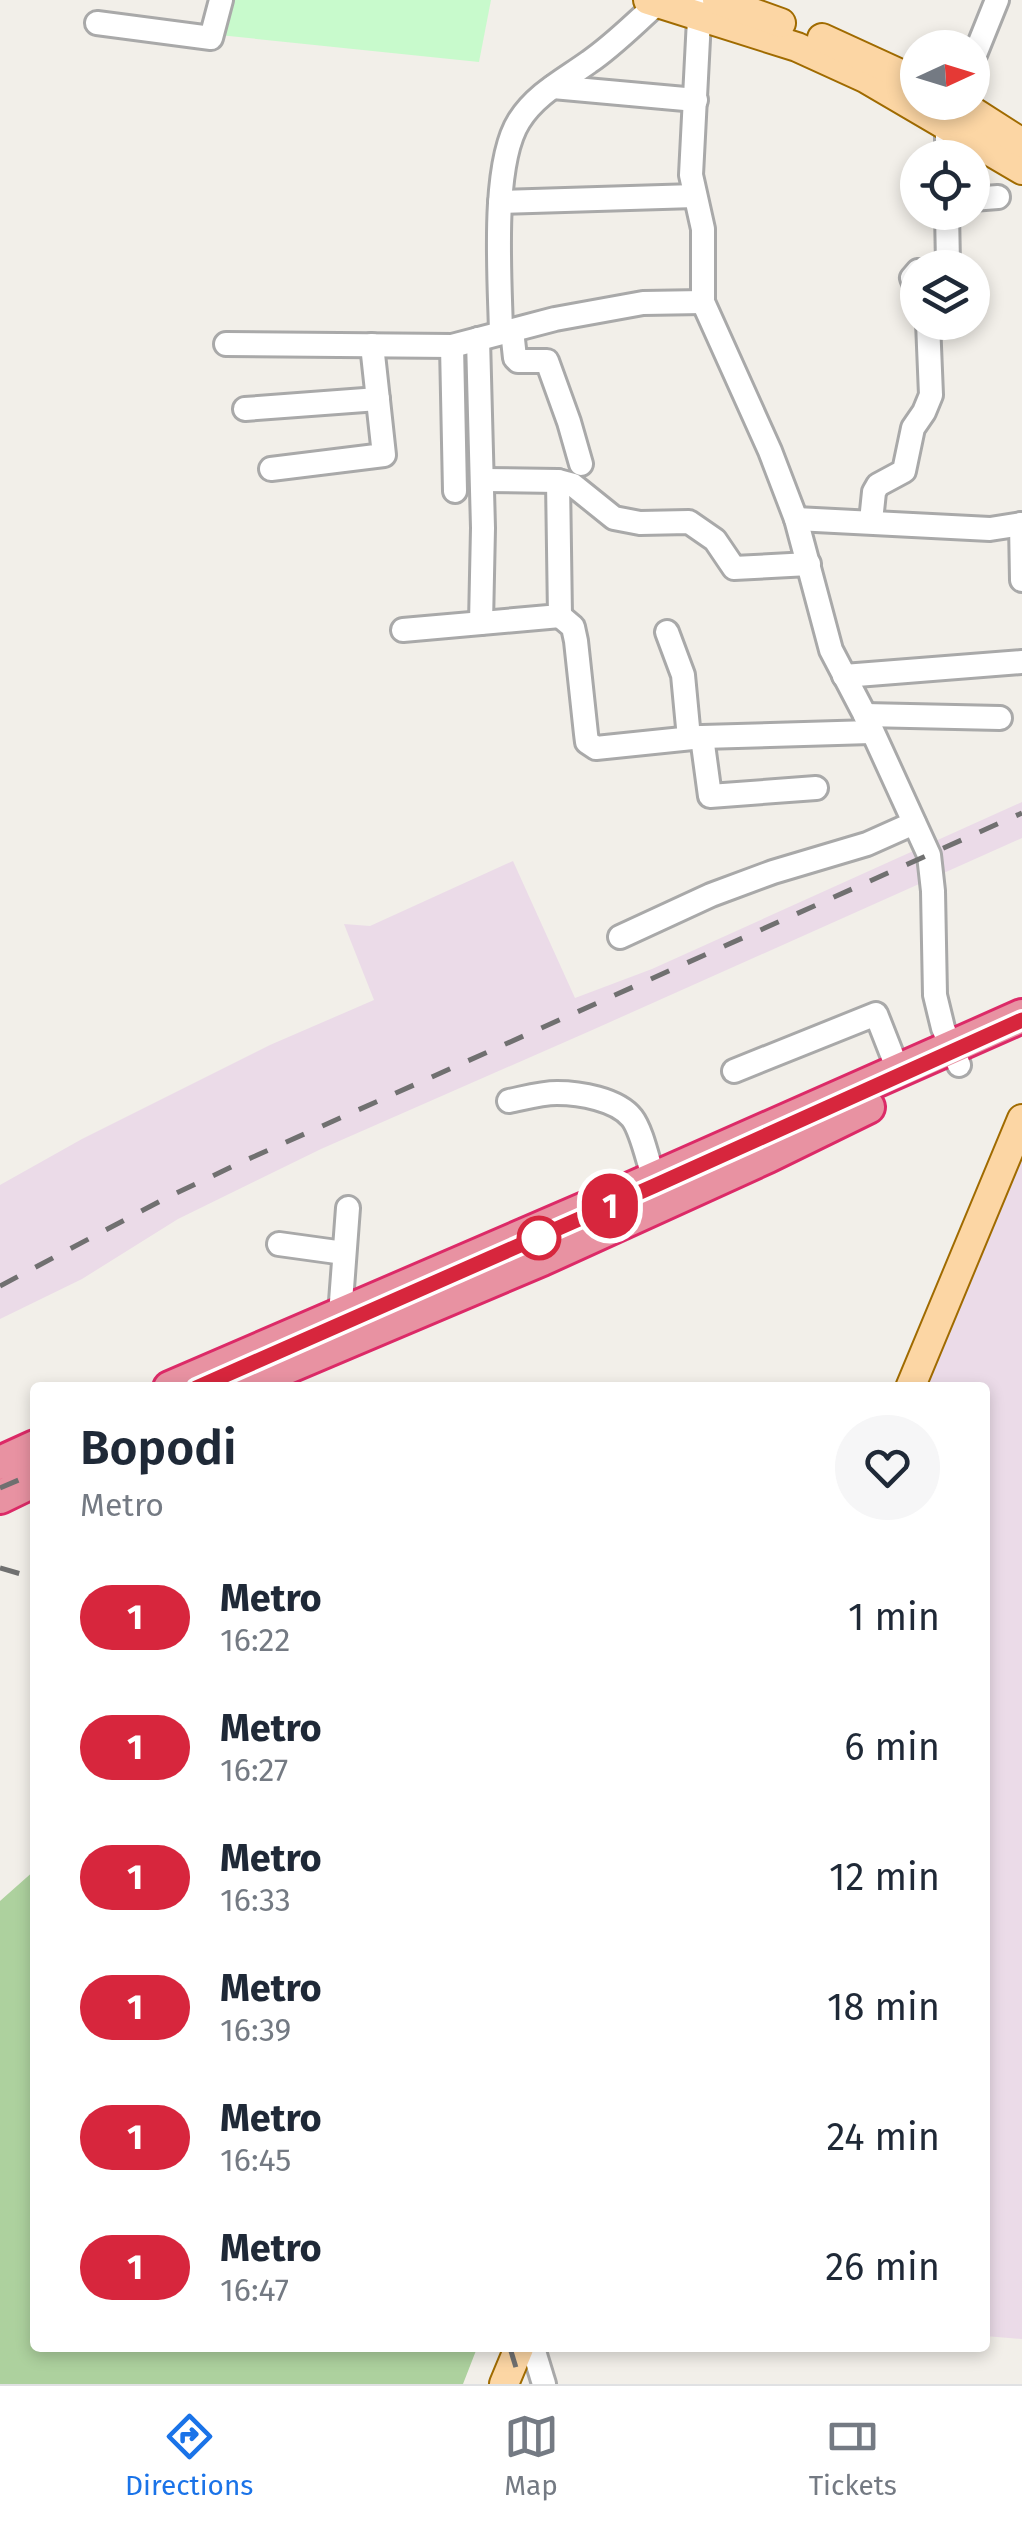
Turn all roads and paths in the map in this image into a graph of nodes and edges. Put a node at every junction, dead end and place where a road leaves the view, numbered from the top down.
1 (220, 0) edge
2 (997, 0) edge
3 (654, 1) edge
4 (706, 5) edge
5 (751, 6) edge
6 (97, 23) dead end
7 (985, 30) edge
8 (900, 74) edge
9 (552, 87) junction
10 (900, 90) edge
11 (696, 100) junction
12 (965, 120) edge
13 (975, 120) edge
14 (1022, 143) edge
15 (1022, 170) edge
16 (695, 196) junction
17 (998, 196) dead end
18 (990, 197) edge
19 (500, 202) junction
20 (703, 302) junction
21 (497, 334) junction
22 (929, 340) edge
23 (226, 344) dead end
24 (372, 345) junction
25 (452, 346) junction
26 (378, 399) junction
27 (245, 409) dead end
28 (580, 464) dead end
29 (271, 469) dead end
30 (482, 480) junction
31 (558, 481) junction
32 (455, 490) dead end
33 (796, 518) junction
34 (871, 522) junction
35 (1021, 524) edge
36 (808, 564) junction
37 (1022, 580) edge
38 (560, 616) junction
39 (480, 623) junction
40 (403, 630) dead end
41 (666, 632) dead end
42 (1022, 662) edge
43 (844, 676) junction
44 (1000, 718) dead end
45 (868, 723) junction
46 (696, 738) junction
47 (816, 788) dead end
48 (914, 824) junction
49 (620, 938) dead end
50 (1022, 1016) edge
51 (1022, 1038) edge
52 (956, 1056) junction
53 (898, 1070) junction
54 (734, 1071) dead end
55 (509, 1101) dead end
56 (1022, 1119) edge
57 (654, 1179) junction
58 (348, 1208) dead end
59 (279, 1244) dead end
60 (344, 1253) junction
61 (340, 1314) junction
62 (184, 1382) edge
63 (252, 1382) edge
64 (912, 1382) edge
65 (30, 1449) edge
66 (0, 1463) edge
67 (30, 1482) edge
68 (0, 1497) edge
69 (518, 2360) edge
70 (544, 2384) edge

1 - 6 street
2 - 7 street
3 - 4 main road
3 - 9 street
4 - 5 main road
4 - 10 main road
4 - 11 street
5 - 8 main road
9 - 11 street
9 - 19 street
11 - 16 street
12 - 15 main road
13 - 14 main road
16 - 19 street
16 - 20 street
17 - 18 street
19 - 21 street
20 - 21 street
20 - 33 street
21 - 25 street
21 - 28 street
21 - 30 street
22 - 34 street
23 - 24 street
24 - 25 street
24 - 26 street
25 - 32 street
26 - 27 street
26 - 29 street
30 - 31 street
30 - 39 street
31 - 36 street
31 - 38 street
33 - 34 street
33 - 36 street
34 - 35 street
35 - 37 street
36 - 43 street
38 - 39 street
38 - 46 street
39 - 40 street
41 - 46 street
42 - 43 street
43 - 45 street
44 - 45 street
45 - 46 street
45 - 48 street
46 - 47 street
48 - 49 street
48 - 52 street
50 - 52 highway
51 - 52 highway
52 - 53 highway
52 - 63 highway
53 - 54 street
53 - 57 highway
55 - 57 street
56 - 64 main road
57 - 61 highway
58 - 60 street
59 - 60 street
60 - 61 street
61 - 62 highway
65 - 66 highway
67 - 68 highway
69 - 70 street

